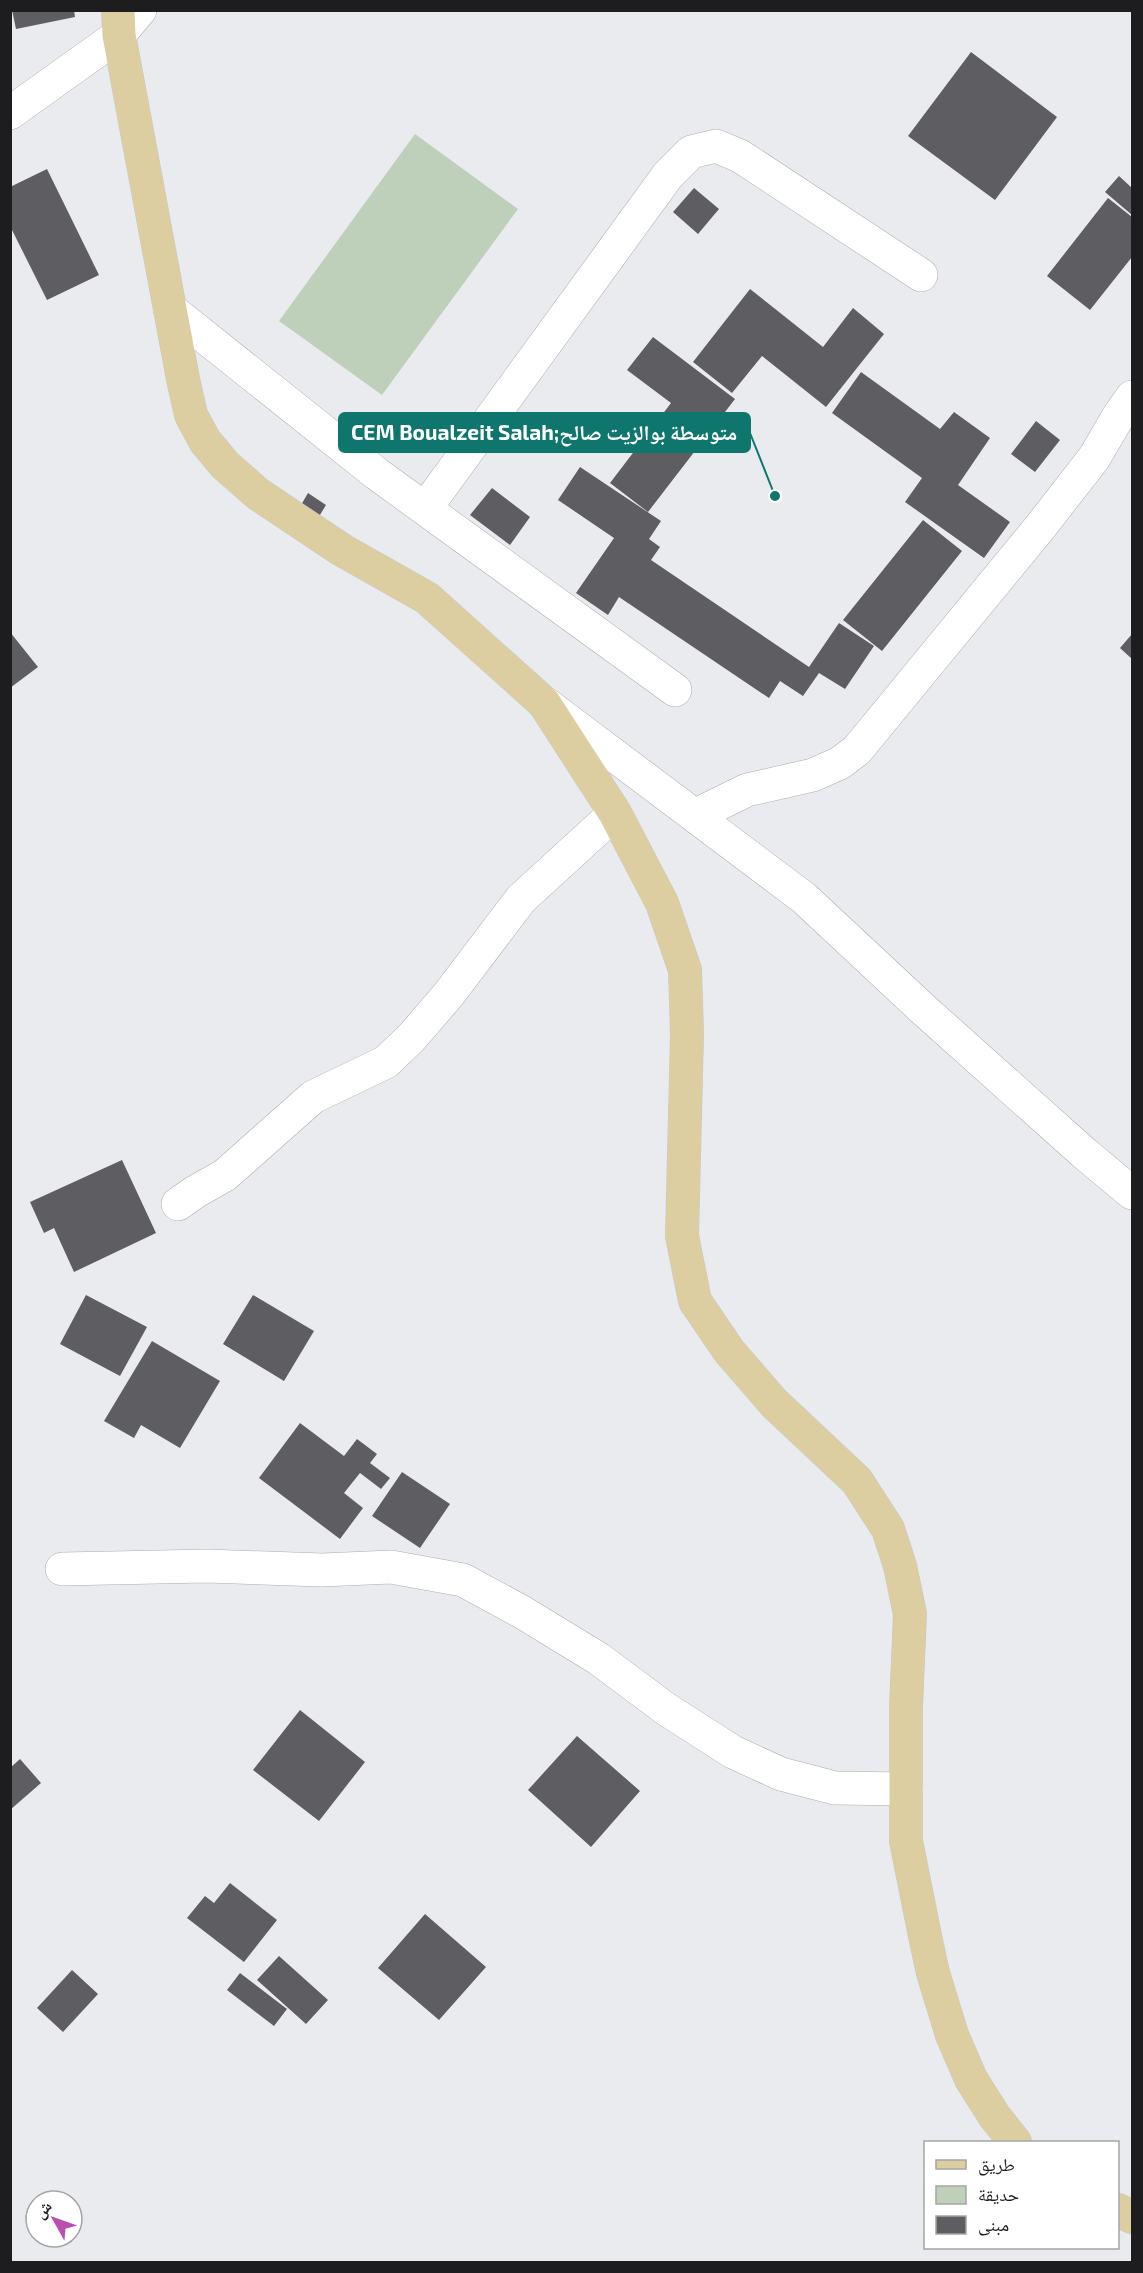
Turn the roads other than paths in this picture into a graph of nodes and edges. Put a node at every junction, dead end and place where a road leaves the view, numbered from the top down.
1 (140, 10) edge
2 (118, 23) edge
3 (10, 113) edge
4 (921, 275) dead end
5 (170, 309) junction
6 (1132, 397) edge
7 (425, 509) junction
8 (675, 690) dead end
9 (544, 703) junction
10 (615, 813) junction
11 (696, 814) junction
12 (1132, 1193) edge
13 (178, 1204) dead end
14 (62, 1569) dead end
15 (906, 1790) junction
16 (1014, 2141) edge

1 - 2 street
2 - 3 street
2 - 5 main road
4 - 7 street
5 - 7 street
5 - 9 main road
6 - 11 street
7 - 8 street
9 - 10 main road
9 - 11 street
10 - 13 street
10 - 15 main road
11 - 12 street
14 - 15 street
15 - 16 main road

